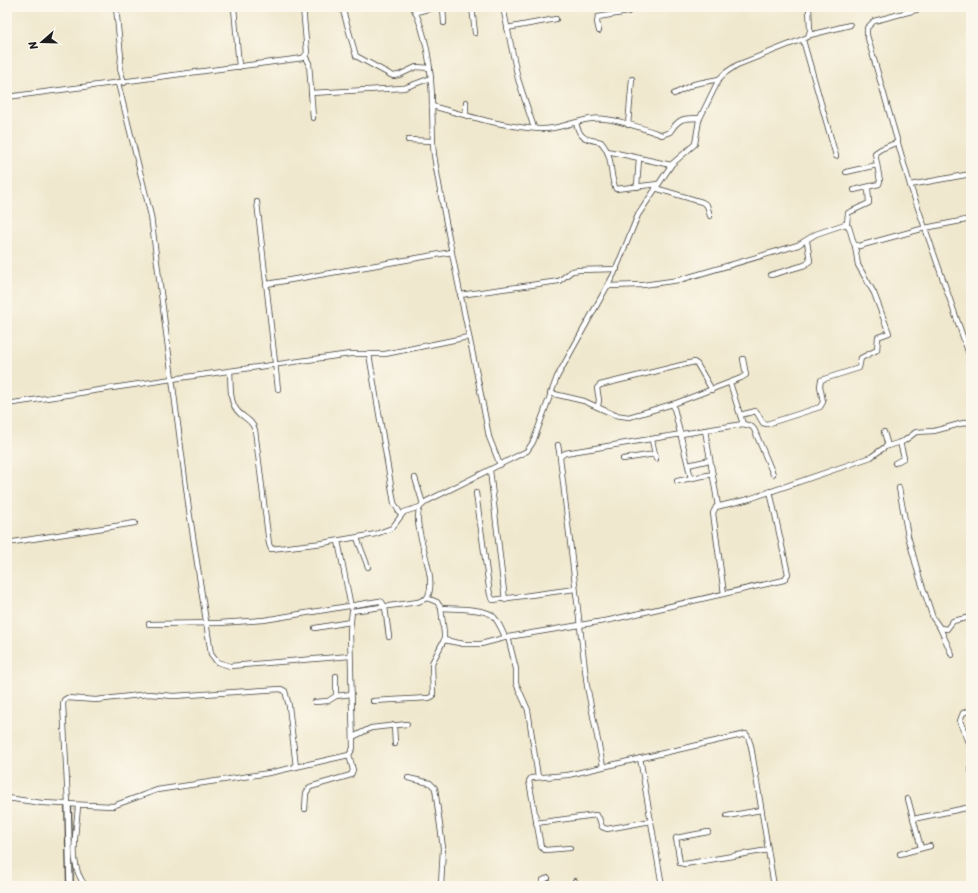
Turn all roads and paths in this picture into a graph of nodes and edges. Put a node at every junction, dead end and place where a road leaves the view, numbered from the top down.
1 (116, 7) edge
2 (234, 7) edge
3 (303, 7) edge
4 (342, 7) edge
5 (413, 7) edge
6 (437, 7) edge
7 (443, 7) edge
8 (472, 7) edge
9 (503, 7) edge
10 (632, 7) edge
11 (809, 7) edge
12 (927, 7) edge
13 (416, 12) junction
14 (556, 19) dead end
15 (444, 23) dead end
16 (850, 25) dead end
17 (507, 28) junction
18 (599, 31) dead end
19 (475, 33) dead end
20 (810, 35) junction
21 (803, 40) junction
22 (305, 56) junction
23 (239, 67) junction
24 (430, 68) junction
25 (431, 78) junction
26 (632, 79) dead end
27 (719, 79) junction
28 (121, 83) junction
29 (311, 93) junction
30 (674, 94) dead end
31 (7, 97) edge
32 (466, 102) dead end
33 (432, 106) junction
34 (466, 115) junction
35 (313, 118) dead end
36 (700, 118) junction
37 (576, 123) junction
38 (628, 125) junction
39 (534, 128) junction
40 (408, 140) dead end
41 (433, 141) junction
42 (898, 142) junction
43 (607, 151) junction
44 (836, 156) dead end
45 (639, 158) junction
46 (671, 165) junction
47 (877, 165) junction
48 (846, 172) dead end
49 (971, 174) edge
50 (656, 186) junction
51 (910, 186) junction
52 (637, 187) junction
53 (868, 188) junction
54 (854, 190) dead end
55 (257, 202) dead end
56 (710, 216) dead end
57 (971, 219) edge
58 (847, 224) junction
59 (925, 228) junction
60 (807, 241) junction
61 (855, 246) junction
62 (452, 252) junction
63 (617, 268) junction
64 (771, 275) dead end
65 (267, 284) junction
66 (607, 286) junction
67 (460, 295) junction
68 (468, 336) junction
69 (369, 354) junction
70 (743, 359) dead end
71 (971, 360) edge
72 (276, 365) junction
73 (230, 371) junction
74 (172, 379) junction
75 (730, 383) junction
76 (278, 389) dead end
77 (712, 390) junction
78 (550, 393) junction
79 (7, 404) edge
80 (673, 404) junction
81 (598, 406) junction
82 (740, 415) junction
83 (971, 421) edge
84 (743, 424) junction
85 (704, 430) junction
86 (884, 432) dead end
87 (681, 435) junction
88 (652, 440) junction
89 (900, 442) junction
90 (558, 445) dead end
91 (888, 446) junction
92 (655, 454) junction
93 (560, 457) junction
94 (623, 459) dead end
95 (656, 459) dead end
96 (710, 460) junction
97 (896, 464) dead end
98 (500, 465) junction
99 (688, 465) junction
100 (490, 470) junction
101 (713, 474) junction
102 (773, 474) dead end
103 (415, 478) dead end
104 (691, 478) junction
105 (678, 481) dead end
106 (898, 488) dead end
107 (770, 491) junction
108 (476, 493) dead end
109 (421, 505) junction
110 (718, 506) junction
111 (401, 515) junction
112 (135, 523) dead end
113 (357, 538) junction
114 (338, 541) junction
115 (7, 543) edge
116 (368, 567) dead end
117 (575, 589) junction
118 (724, 594) junction
119 (427, 598) junction
120 (505, 600) junction
121 (350, 605) junction
122 (385, 607) junction
123 (441, 608) junction
124 (352, 611) junction
125 (971, 617) edge
126 (350, 622) junction
127 (206, 623) junction
128 (149, 624) dead end
129 (580, 626) junction
130 (316, 628) dead end
131 (940, 628) junction
132 (389, 637) dead end
133 (507, 637) junction
134 (444, 640) junction
135 (952, 655) dead end
136 (350, 656) junction
137 (336, 676) dead end
138 (351, 694) junction
139 (336, 696) junction
140 (373, 701) dead end
141 (315, 702) dead end
142 (971, 710) edge
143 (407, 724) dead end
144 (394, 725) junction
145 (353, 737) junction
146 (395, 744) dead end
147 (971, 747) edge
148 (349, 755) junction
149 (971, 757) edge
150 (640, 758) junction
151 (603, 766) junction
152 (296, 767) junction
153 (971, 771) edge
154 (538, 777) junction
155 (408, 778) dead end
156 (7, 798) edge
157 (908, 799) dead end
158 (68, 804) junction
159 (78, 805) junction
160 (971, 806) edge
161 (305, 809) dead end
162 (761, 810) junction
163 (727, 816) dead end
164 (913, 819) junction
165 (651, 821) junction
166 (536, 823) junction
167 (708, 832) dead end
168 (930, 846) dead end
169 (570, 848) dead end
170 (921, 848) junction
171 (768, 850) junction
172 (900, 854) dead end
173 (548, 878) dead end
174 (662, 885) edge
175 (70, 886) edge
176 (86, 886) edge
177 (441, 886) edge
178 (543, 886) edge
179 (653, 886) edge
180 (774, 886) edge

1 - 28 street
2 - 23 street
3 - 22 street
4 - 24 street
5 - 13 street
6 - 13 street
7 - 15 street
8 - 19 street
9 - 17 street
10 - 18 street
11 - 20 street
12 - 42 street
13 - 24 street
14 - 17 street
16 - 20 street
17 - 39 street
20 - 21 street
21 - 27 street
21 - 44 street
22 - 23 street
22 - 29 street
23 - 28 street
24 - 25 street
25 - 29 street
25 - 33 street
26 - 38 street
27 - 30 street
27 - 36 street
28 - 31 street
28 - 74 street
29 - 35 street
32 - 34 street
33 - 34 street
33 - 41 street
34 - 39 street
36 - 38 street
36 - 46 street
37 - 38 street
37 - 39 street
37 - 43 street
40 - 41 street
41 - 62 street
42 - 47 street
42 - 51 street
43 - 45 street
43 - 52 street
45 - 46 street
45 - 52 street
46 - 50 street
47 - 48 street
47 - 53 street
49 - 51 street
50 - 52 street
50 - 56 street
50 - 63 street
51 - 59 street
53 - 54 street
53 - 58 street
55 - 65 street
57 - 59 street
58 - 60 street
58 - 61 street
59 - 61 street
59 - 71 street
60 - 64 street
60 - 66 street
61 - 82 street
62 - 65 street
62 - 67 street
63 - 66 street
63 - 67 street
65 - 72 street
66 - 78 street
67 - 68 street
68 - 69 street
68 - 98 street
69 - 72 street
69 - 111 street
70 - 75 street
72 - 73 street
72 - 76 street
73 - 74 street
73 - 114 street
74 - 79 street
74 - 127 street
75 - 77 street
75 - 82 street
77 - 80 street
77 - 81 street
78 - 81 street
78 - 98 street
80 - 81 street
80 - 87 street
82 - 84 street
83 - 89 street
84 - 85 street
84 - 102 street
85 - 87 street
85 - 96 street
86 - 91 street
87 - 88 street
87 - 99 street
88 - 92 street
88 - 93 street
89 - 91 street
89 - 97 street
90 - 93 street
91 - 107 street
92 - 94 street
92 - 95 street
93 - 117 street
96 - 99 street
96 - 101 street
98 - 100 street
99 - 104 street
100 - 109 street
100 - 120 street
101 - 104 street
101 - 110 street
103 - 109 street
104 - 105 street
106 - 131 street
107 - 110 street
107 - 118 street
108 - 120 street
109 - 111 street
109 - 119 street
110 - 118 street
111 - 113 street
112 - 115 street
113 - 114 street
113 - 116 street
114 - 121 street
117 - 120 street
117 - 129 street
118 - 129 street
119 - 122 street
119 - 123 street
121 - 122 street
121 - 124 street
121 - 127 street
122 - 124 street
122 - 132 street
123 - 133 street
123 - 134 street
124 - 126 street
125 - 131 street
126 - 130 street
126 - 136 street
127 - 128 street
127 - 136 street
129 - 133 street
129 - 151 street
131 - 135 street
133 - 134 street
133 - 154 street
134 - 140 street
136 - 138 street
137 - 139 street
138 - 139 street
138 - 145 street
139 - 141 street
142 - 147 street
143 - 144 street
144 - 145 street
144 - 146 street
145 - 148 street
148 - 152 street
148 - 161 street
149 - 153 street
150 - 151 street
150 - 162 street
150 - 165 street
151 - 154 street
152 - 158 street
152 - 159 street
154 - 166 street
155 - 177 street
156 - 158 street
157 - 164 street
158 - 159 street
158 - 175 street
159 - 176 street
160 - 164 street
162 - 163 street
162 - 171 street
164 - 170 street
165 - 166 street
165 - 174 street
166 - 169 street
167 - 171 street
168 - 170 street
170 - 172 street
171 - 180 street
173 - 178 street
174 - 179 street

